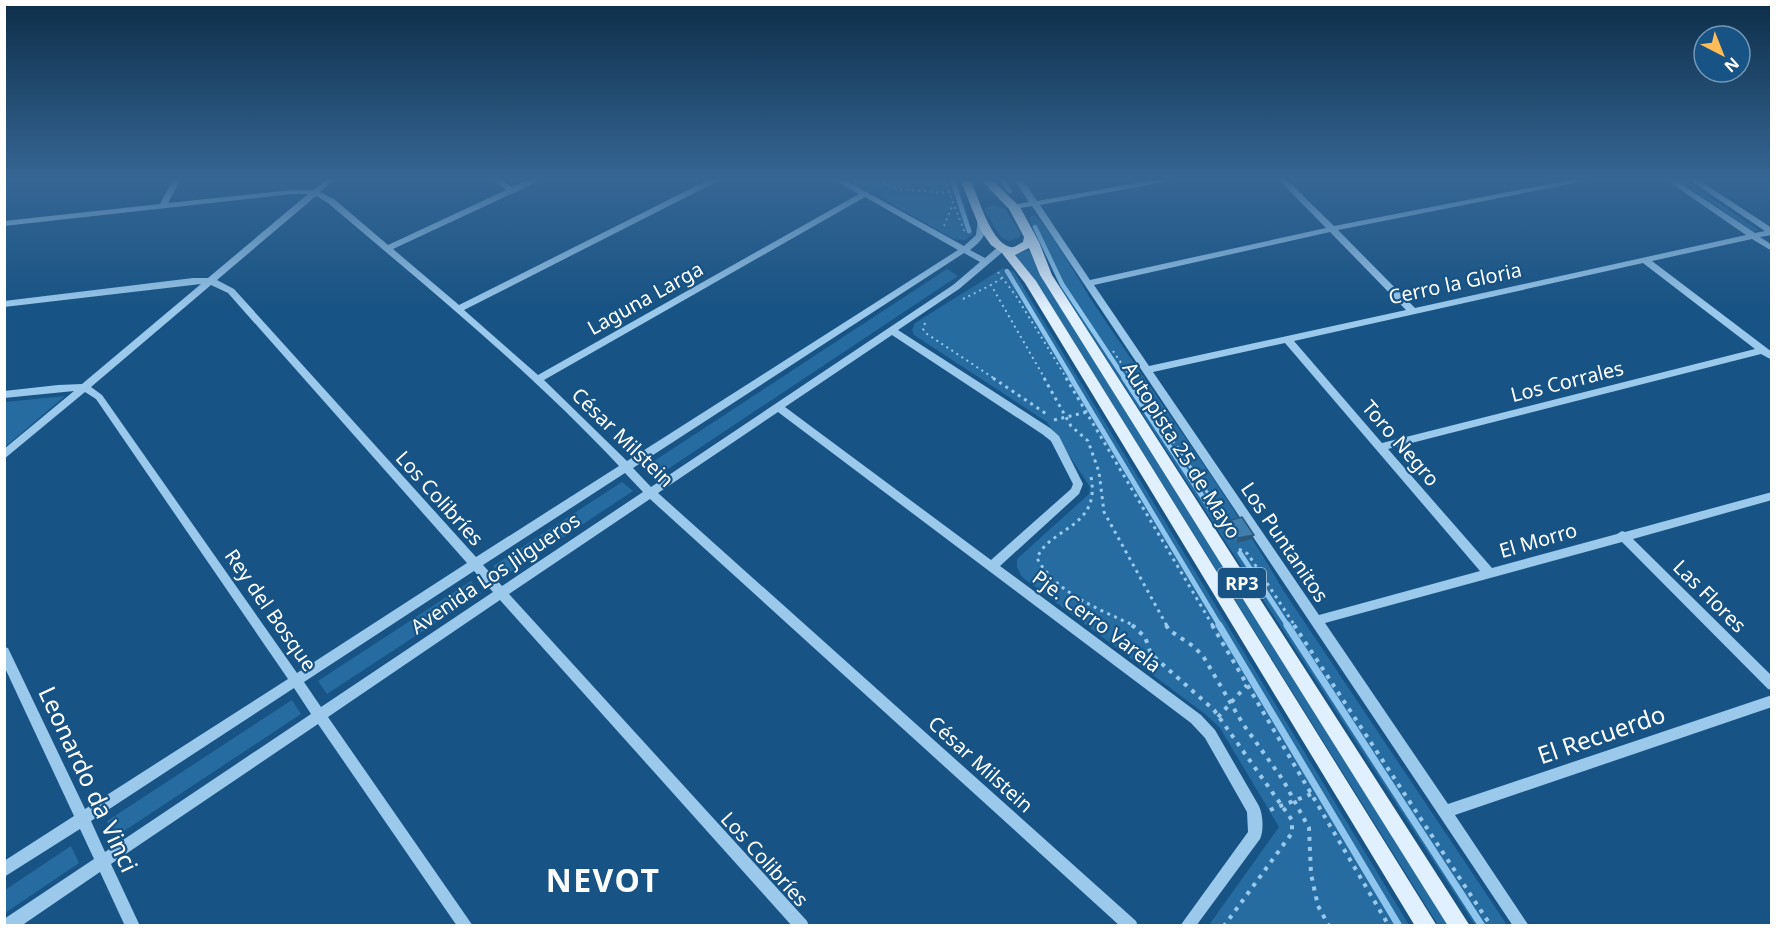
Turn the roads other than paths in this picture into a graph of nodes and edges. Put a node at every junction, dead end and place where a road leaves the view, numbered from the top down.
1 (26, 222) edge
2 (279, 222) edge
3 (356, 222) edge
4 (442, 222) edge
5 (628, 222) edge
6 (816, 222) edge
7 (916, 222) edge
8 (982, 222) edge
9 (987, 222) edge
10 (1021, 222) edge
11 (1048, 222) edge
12 (1326, 222) edge
13 (1365, 222) edge
14 (1732, 222) edge
15 (1758, 222) edge
16 (4, 225) edge
17 (1332, 229) junction
18 (1772, 232) edge
19 (1030, 237) junction
20 (1753, 237) junction
21 (386, 249) junction
22 (1005, 249) junction
23 (1772, 249) edge
24 (964, 250) junction
25 (1645, 260) junction
26 (986, 262) junction
27 (211, 281) junction
28 (1088, 284) junction
29 (4, 304) edge
30 (457, 310) junction
31 (1413, 311) junction
32 (891, 330) junction
33 (1286, 338) junction
34 (1767, 354) edge
35 (1147, 370) junction
36 (536, 380) junction
37 (85, 387) junction
38 (4, 395) edge
39 (777, 406) junction
40 (1380, 447) junction
41 (4, 455) edge
42 (628, 466) junction
43 (651, 493) junction
44 (1772, 496) edge
45 (1622, 535) junction
46 (475, 564) junction
47 (992, 566) junction
48 (1489, 573) junction
49 (500, 592) junction
50 (1315, 621) junction
51 (4, 652) edge
52 (297, 682) junction
53 (1772, 685) edge
54 (1772, 701) edge
55 (321, 715) junction
56 (1446, 811) junction
57 (84, 819) junction
58 (102, 861) junction
59 (4, 870) edge
60 (7, 926) edge
61 (133, 926) edge
62 (466, 926) edge
63 (802, 926) edge
64 (1131, 926) edge
65 (1187, 926) edge
66 (1427, 926) edge
67 (1460, 926) edge
68 (1522, 926) edge

1 - 16 street
2 - 27 street
3 - 21 street, César Milstein
4 - 21 street
5 - 30 street
6 - 36 street, Laguna Larga
7 - 24 street
8 - 24 street, Avenida Los Jilgueros
9 - 22 main road, RP3
10 - 19 main road, RP3
11 - 28 street, Los Puntanitos
12 - 17 street
13 - 17 street
14 - 20 street
15 - 18 street
17 - 28 street
17 - 31 street
18 - 20 street, Cerro la Gloria
19 - 22 main road
19 - 67 main road, Autopista 25 de Mayo / RP3
20 - 23 street
20 - 25 street, Cerro la Gloria
21 - 30 street, César Milstein
22 - 26 street, Avenida Los Jilgueros
22 - 66 main road, Autopista 25 de Mayo / RP3
24 - 26 street
24 - 42 street, Avenida Los Jilgueros
25 - 31 street, Cerro la Gloria
25 - 34 street
26 - 32 street, Avenida Los Jilgueros
27 - 29 street
27 - 37 street
27 - 46 street, Los Colibríes
28 - 35 street, Los Puntanitos
30 - 36 street, César Milstein
31 - 33 street, Cerro la Gloria
32 - 39 street, Avenida Los Jilgueros
32 - 47 street
33 - 35 street, Cerro la Gloria
33 - 40 street, Toro Negro
34 - 40 street, Los Corrales
35 - 50 street, Los Puntanitos
36 - 42 street, César Milstein
37 - 38 street
37 - 41 street
37 - 52 street, Rey del Bosque
39 - 43 street, Avenida Los Jilgueros
39 - 47 street, Pje. Cerro Varela
40 - 48 street, Toro Negro
42 - 43 street, César Milstein
42 - 46 street, Avenida Los Jilgueros
43 - 49 street, Avenida Los Jilgueros
43 - 64 street, César Milstein
44 - 45 street, El Morro
45 - 48 street, El Morro
45 - 53 street, Las Flores
46 - 49 street, Los Colibríes
46 - 52 street, Avenida Los Jilgueros
47 - 65 street, Pje. Cerro Varela
48 - 50 street, El Morro
49 - 55 street, Avenida Los Jilgueros
49 - 63 street, Los Colibríes
50 - 56 street, Los Puntanitos
51 - 57 street, Leonardo da Vinci
52 - 55 street, Rey del Bosque
52 - 57 street, Avenida Los Jilgueros
54 - 56 street, El Recuerdo
55 - 58 street, Avenida Los Jilgueros
55 - 62 street, Rey del Bosque
56 - 68 street, Los Puntanitos
57 - 58 street, Leonardo da Vinci
57 - 59 street, Avenida Los Jilgueros
58 - 60 street, Avenida Los Jilgueros
58 - 61 street, Leonardo da Vinci

